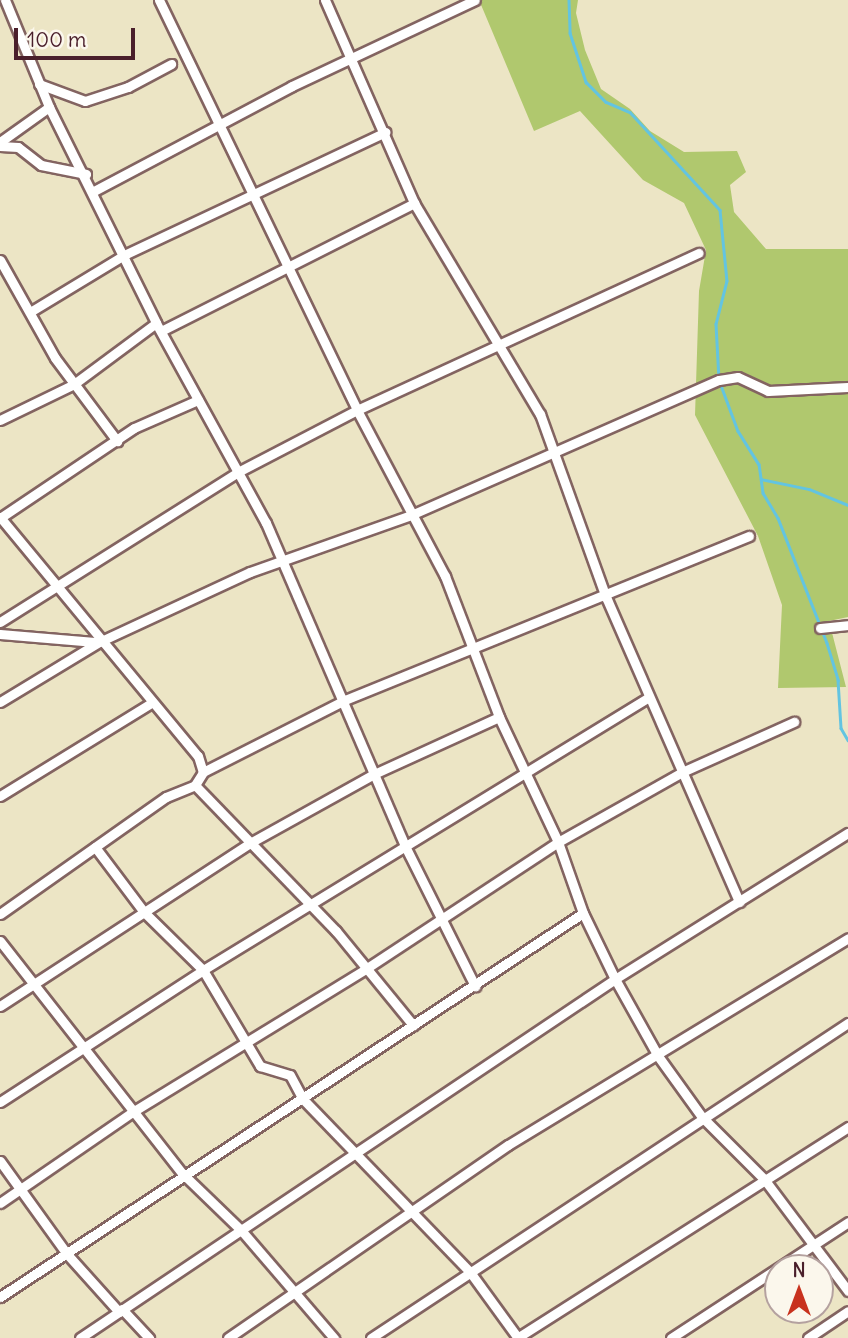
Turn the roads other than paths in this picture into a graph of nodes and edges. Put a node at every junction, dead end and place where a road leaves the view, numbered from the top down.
1 (159, 0) edge
2 (324, 0) edge
3 (475, 0) edge
4 (2, 1) edge
5 (354, 59) junction
6 (171, 64) dead end
7 (39, 84) junction
8 (49, 107) junction
9 (218, 124) junction
10 (386, 132) junction
11 (0, 144) edge
12 (86, 174) junction
13 (92, 192) junction
14 (253, 197) junction
15 (414, 203) junction
16 (699, 253) dead end
17 (124, 255) junction
18 (0, 260) edge
19 (288, 267) junction
20 (30, 312) junction
21 (159, 327) junction
22 (498, 343) junction
23 (74, 384) junction
24 (848, 387) edge
25 (198, 400) junction
26 (357, 410) junction
27 (0, 420) edge
28 (117, 441) junction
29 (557, 454) junction
30 (238, 472) junction
31 (411, 515) junction
32 (0, 518) edge
33 (749, 536) dead end
34 (282, 558) junction
35 (54, 585) junction
36 (606, 597) junction
37 (0, 622) edge
38 (848, 625) edge
39 (820, 628) dead end
40 (0, 634) edge
41 (99, 642) junction
42 (474, 646) junction
43 (649, 697) junction
44 (345, 699) junction
45 (0, 702) edge
46 (151, 703) junction
47 (499, 718) junction
48 (794, 722) dead end
49 (203, 772) junction
50 (682, 772) junction
51 (373, 774) junction
52 (523, 775) junction
53 (195, 785) junction
54 (0, 796) edge
55 (848, 833) edge
56 (558, 842) junction
57 (250, 843) junction
58 (405, 846) junction
59 (95, 847) junction
60 (739, 902) junction
61 (308, 905) junction
62 (144, 912) junction
63 (583, 913) junction
64 (0, 914) edge
65 (442, 918) junction
66 (848, 938) edge
67 (0, 941) edge
68 (367, 968) junction
69 (203, 970) junction
70 (615, 979) junction
71 (32, 983) junction
72 (475, 986) junction
73 (0, 1006) edge
74 (848, 1023) edge
75 (413, 1025) junction
76 (244, 1044) junction
77 (86, 1046) junction
78 (658, 1056) junction
79 (302, 1098) junction
80 (0, 1102) edge
81 (134, 1111) junction
82 (702, 1117) junction
83 (848, 1127) edge
84 (358, 1152) junction
85 (0, 1161) edge
86 (183, 1174) junction
87 (764, 1179) junction
88 (22, 1188) junction
89 (0, 1203) edge
90 (412, 1212) junction
91 (848, 1222) edge
92 (241, 1230) junction
93 (812, 1244) junction
94 (67, 1254) junction
95 (470, 1272) junction
96 (848, 1291) edge
97 (296, 1292) junction
98 (0, 1297) edge
99 (121, 1310) junction
100 (848, 1311) edge
101 (80, 1338) edge
102 (149, 1338) edge
103 (228, 1338) edge
104 (334, 1338) edge
105 (372, 1338) edge
106 (517, 1338) edge
107 (671, 1338) edge
108 (808, 1338) edge

1 - 9 street
2 - 5 street
3 - 5 street
4 - 7 street
5 - 9 street
5 - 10 street
6 - 7 street
7 - 8 street
8 - 11 street
8 - 12 street
9 - 13 street
9 - 14 street
10 - 14 street
10 - 15 street
11 - 12 street
12 - 13 street
13 - 17 street
14 - 17 street
14 - 19 street
15 - 19 street
15 - 22 street
16 - 22 street
17 - 20 street
17 - 21 street
18 - 20 street
19 - 21 street
19 - 26 street
20 - 23 street
21 - 23 street
21 - 25 street
22 - 26 street
22 - 29 street
23 - 27 street
23 - 28 street
24 - 29 street
25 - 28 street
25 - 30 street
26 - 30 street
26 - 31 street
28 - 32 street
29 - 31 street
29 - 36 street
30 - 34 street
30 - 35 street
31 - 34 street
31 - 42 street
32 - 35 street
33 - 36 street
34 - 41 street
34 - 44 street
35 - 37 street
35 - 41 street
36 - 42 street
36 - 43 street
38 - 39 street
40 - 41 street
41 - 45 street
41 - 46 street
42 - 44 street
42 - 47 street
43 - 50 street
43 - 52 street
44 - 49 street
44 - 51 street
46 - 49 street
46 - 54 street
47 - 51 street
47 - 52 street
48 - 50 street
49 - 53 street
50 - 56 street
50 - 60 street
51 - 57 street
51 - 58 street
52 - 56 street
52 - 58 street
53 - 57 street
53 - 59 street
55 - 60 street
56 - 63 street
56 - 65 street
57 - 61 street
57 - 62 street
58 - 61 street
58 - 65 street
59 - 62 street
59 - 64 street
60 - 70 street
61 - 68 street
61 - 69 street
62 - 69 street
62 - 71 street
63 - 70 street
63 - 72 street
65 - 68 street
65 - 72 street
66 - 78 street
67 - 71 street
68 - 75 street
68 - 76 street
69 - 76 street
69 - 77 street
70 - 78 street
70 - 84 street
71 - 73 street
71 - 77 street
72 - 75 street
74 - 82 street
75 - 79 street
76 - 79 street
76 - 81 street
77 - 80 street
77 - 81 street
78 - 82 street
78 - 90 street
79 - 84 street
79 - 86 street
81 - 86 street
81 - 88 street
82 - 87 street
82 - 95 street
83 - 87 street
84 - 90 street
84 - 92 street
85 - 88 street
86 - 92 street
86 - 94 street
87 - 93 street
87 - 106 street
88 - 89 street
88 - 94 street
90 - 95 street
90 - 97 street
91 - 93 street
92 - 97 street
92 - 99 street
93 - 96 street
93 - 107 street
94 - 98 street
94 - 99 street
95 - 105 street
95 - 106 street
97 - 103 street
97 - 104 street
99 - 101 street
99 - 102 street
100 - 108 street

